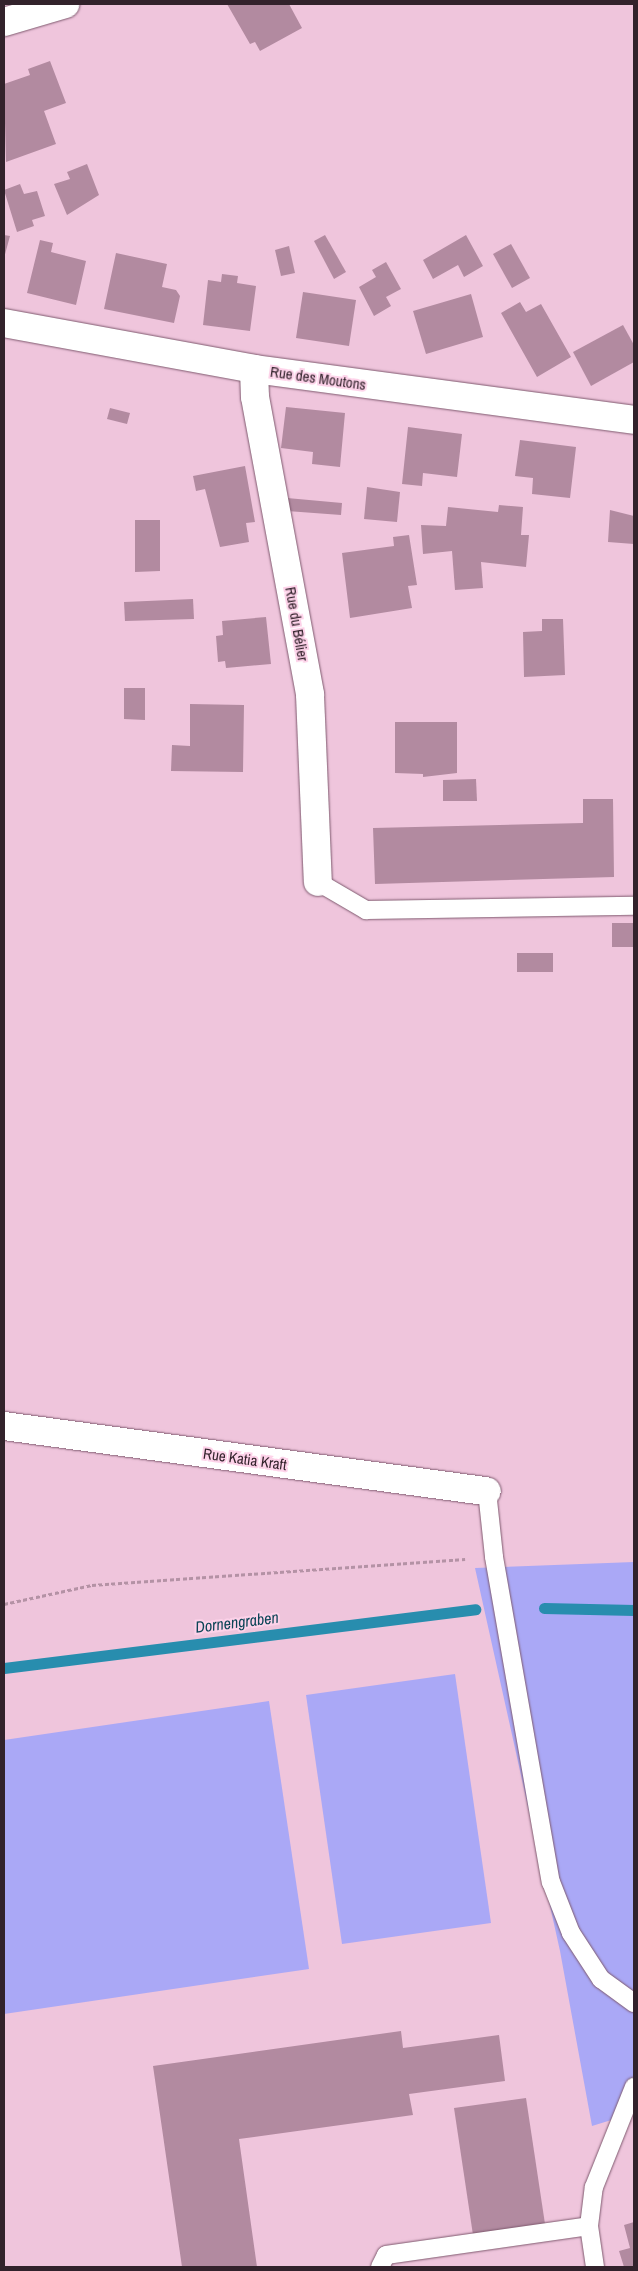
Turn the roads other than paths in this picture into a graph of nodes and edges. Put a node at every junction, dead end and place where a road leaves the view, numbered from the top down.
1 (65, 4) edge
2 (4, 22) edge
3 (4, 323) edge
4 (254, 369) junction
5 (634, 420) edge
6 (318, 882) joint
7 (634, 906) edge
8 (4, 1426) edge
9 (487, 1491) joint
10 (634, 2003) edge
11 (634, 2087) edge
12 (589, 2226) junction
13 (380, 2267) edge
14 (595, 2267) edge

1 - 2 street
3 - 4 street, Rue des Moutons
4 - 5 street, Rue des Moutons
4 - 6 street, Rue du Bélier
6 - 7 lane
8 - 9 street, Rue Katia Kraft
9 - 10 lane
11 - 12 lane
12 - 13 lane
12 - 14 lane

